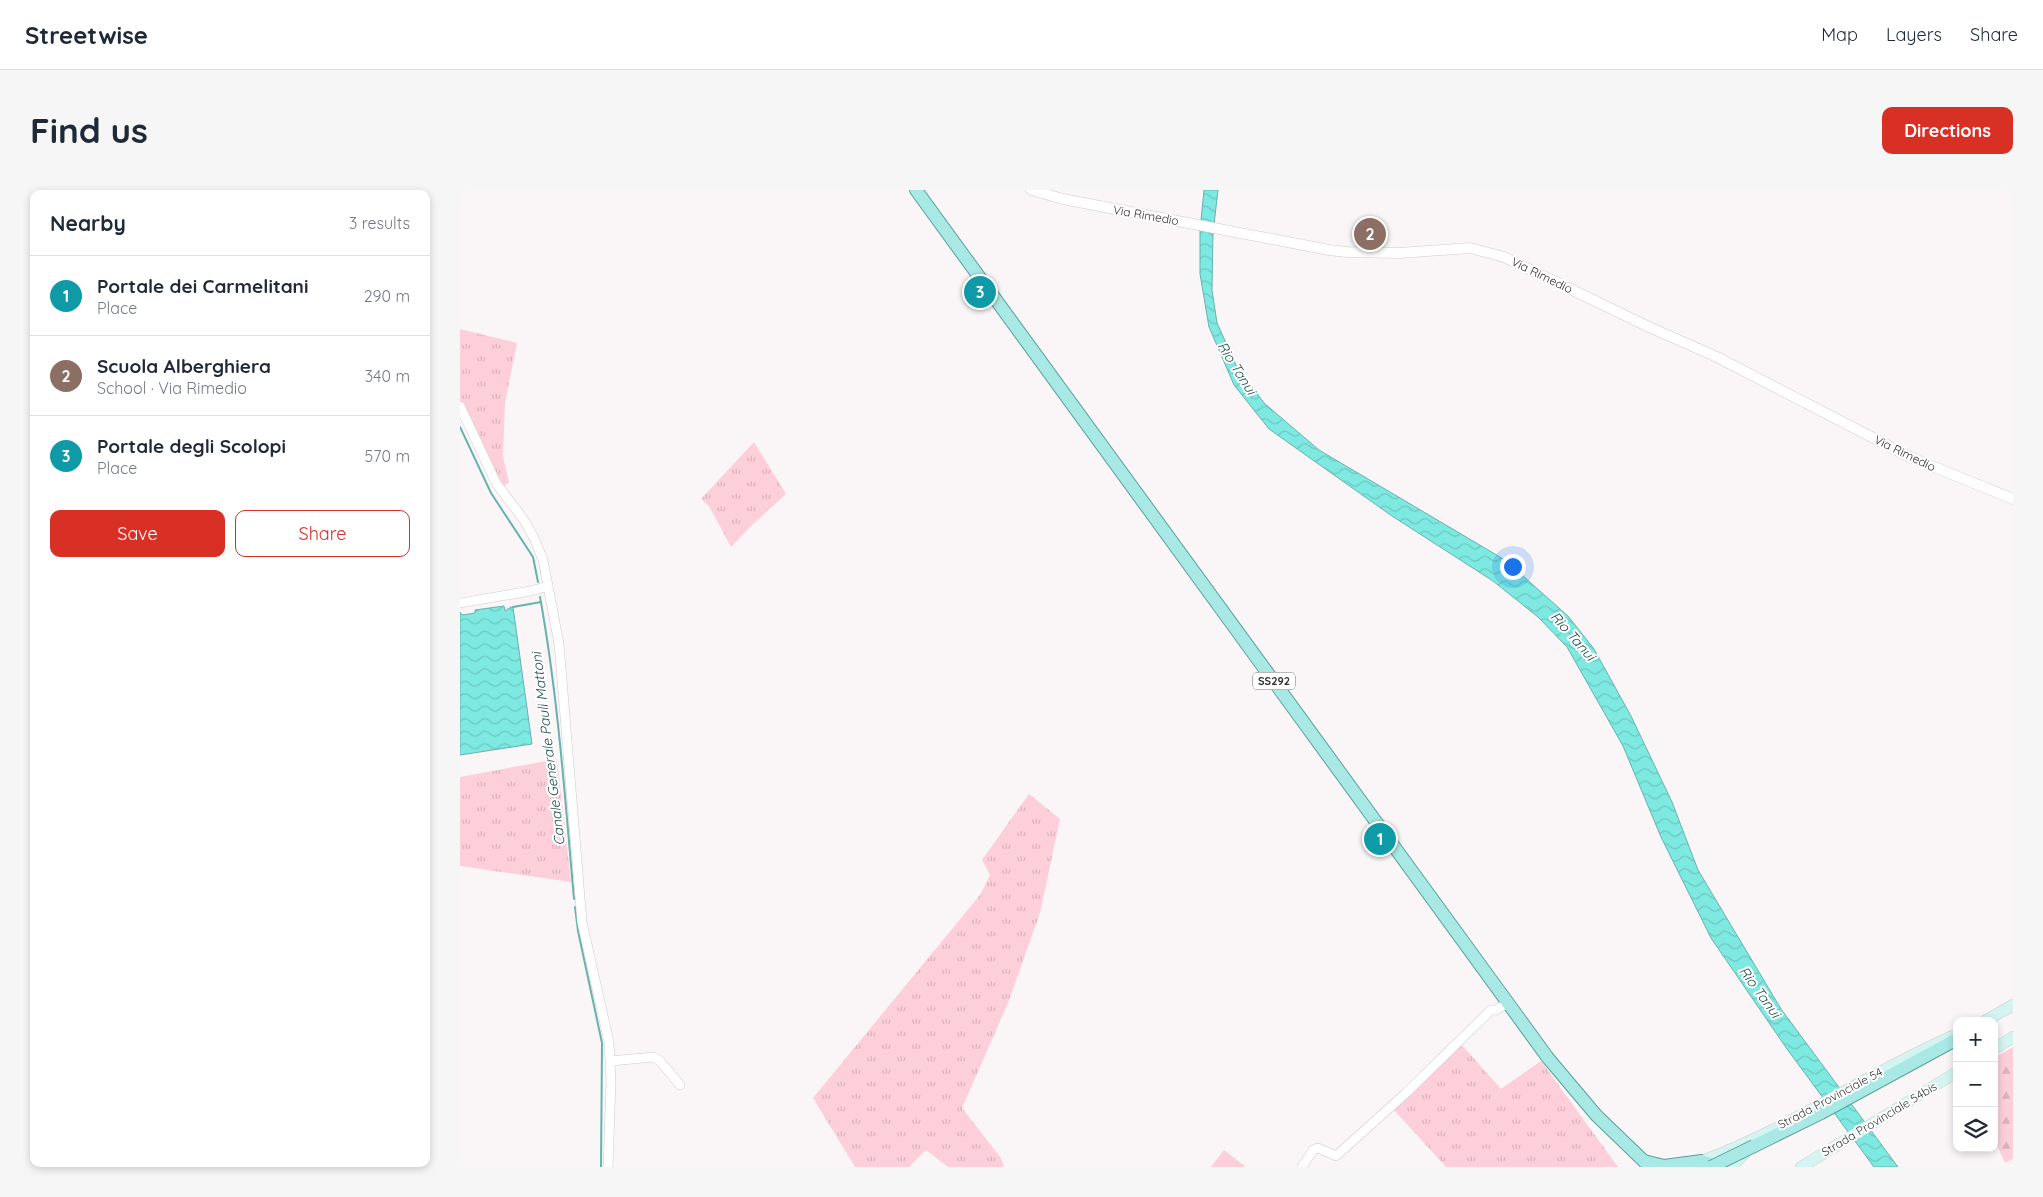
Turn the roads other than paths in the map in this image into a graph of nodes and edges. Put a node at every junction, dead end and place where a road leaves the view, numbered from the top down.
1 (916, 190) edge
2 (1031, 190) edge
3 (460, 406) edge
4 (2013, 499) edge
5 (548, 586) junction
6 (460, 603) edge
7 (1507, 1003) junction
8 (2013, 1005) edge
9 (1992, 1017) edge
10 (1953, 1036) edge
11 (2013, 1037) edge
12 (1953, 1041) edge
13 (1998, 1046) edge
14 (611, 1061) junction
15 (1953, 1074) edge
16 (1871, 1081) junction
17 (680, 1085) dead end
18 (1754, 1146) junction
19 (1647, 1164) edge
20 (1706, 1164) edge
21 (1682, 1165) edge
22 (608, 1167) edge
23 (1302, 1167) edge
24 (1718, 1167) edge
25 (1731, 1167) edge
26 (1801, 1167) edge

1 - 7 main road, SS292
2 - 4 street, Via Rimedio
3 - 5 street
5 - 6 street
5 - 14 street
7 - 19 main road, SS292
7 - 23 street
8 - 9 main road
10 - 16 main road, Strada Provinciale 54
11 - 13 main road
12 - 16 main road
14 - 17 street
14 - 22 street
15 - 26 main road, Strada Provinciale 54bis
16 - 18 main road
16 - 20 main road, Strada Provinciale 54
18 - 20 main road, bridge
18 - 25 main road, bridge
19 - 21 main road, SS292
20 - 21 main road, SS292
20 - 24 main road, SS292

